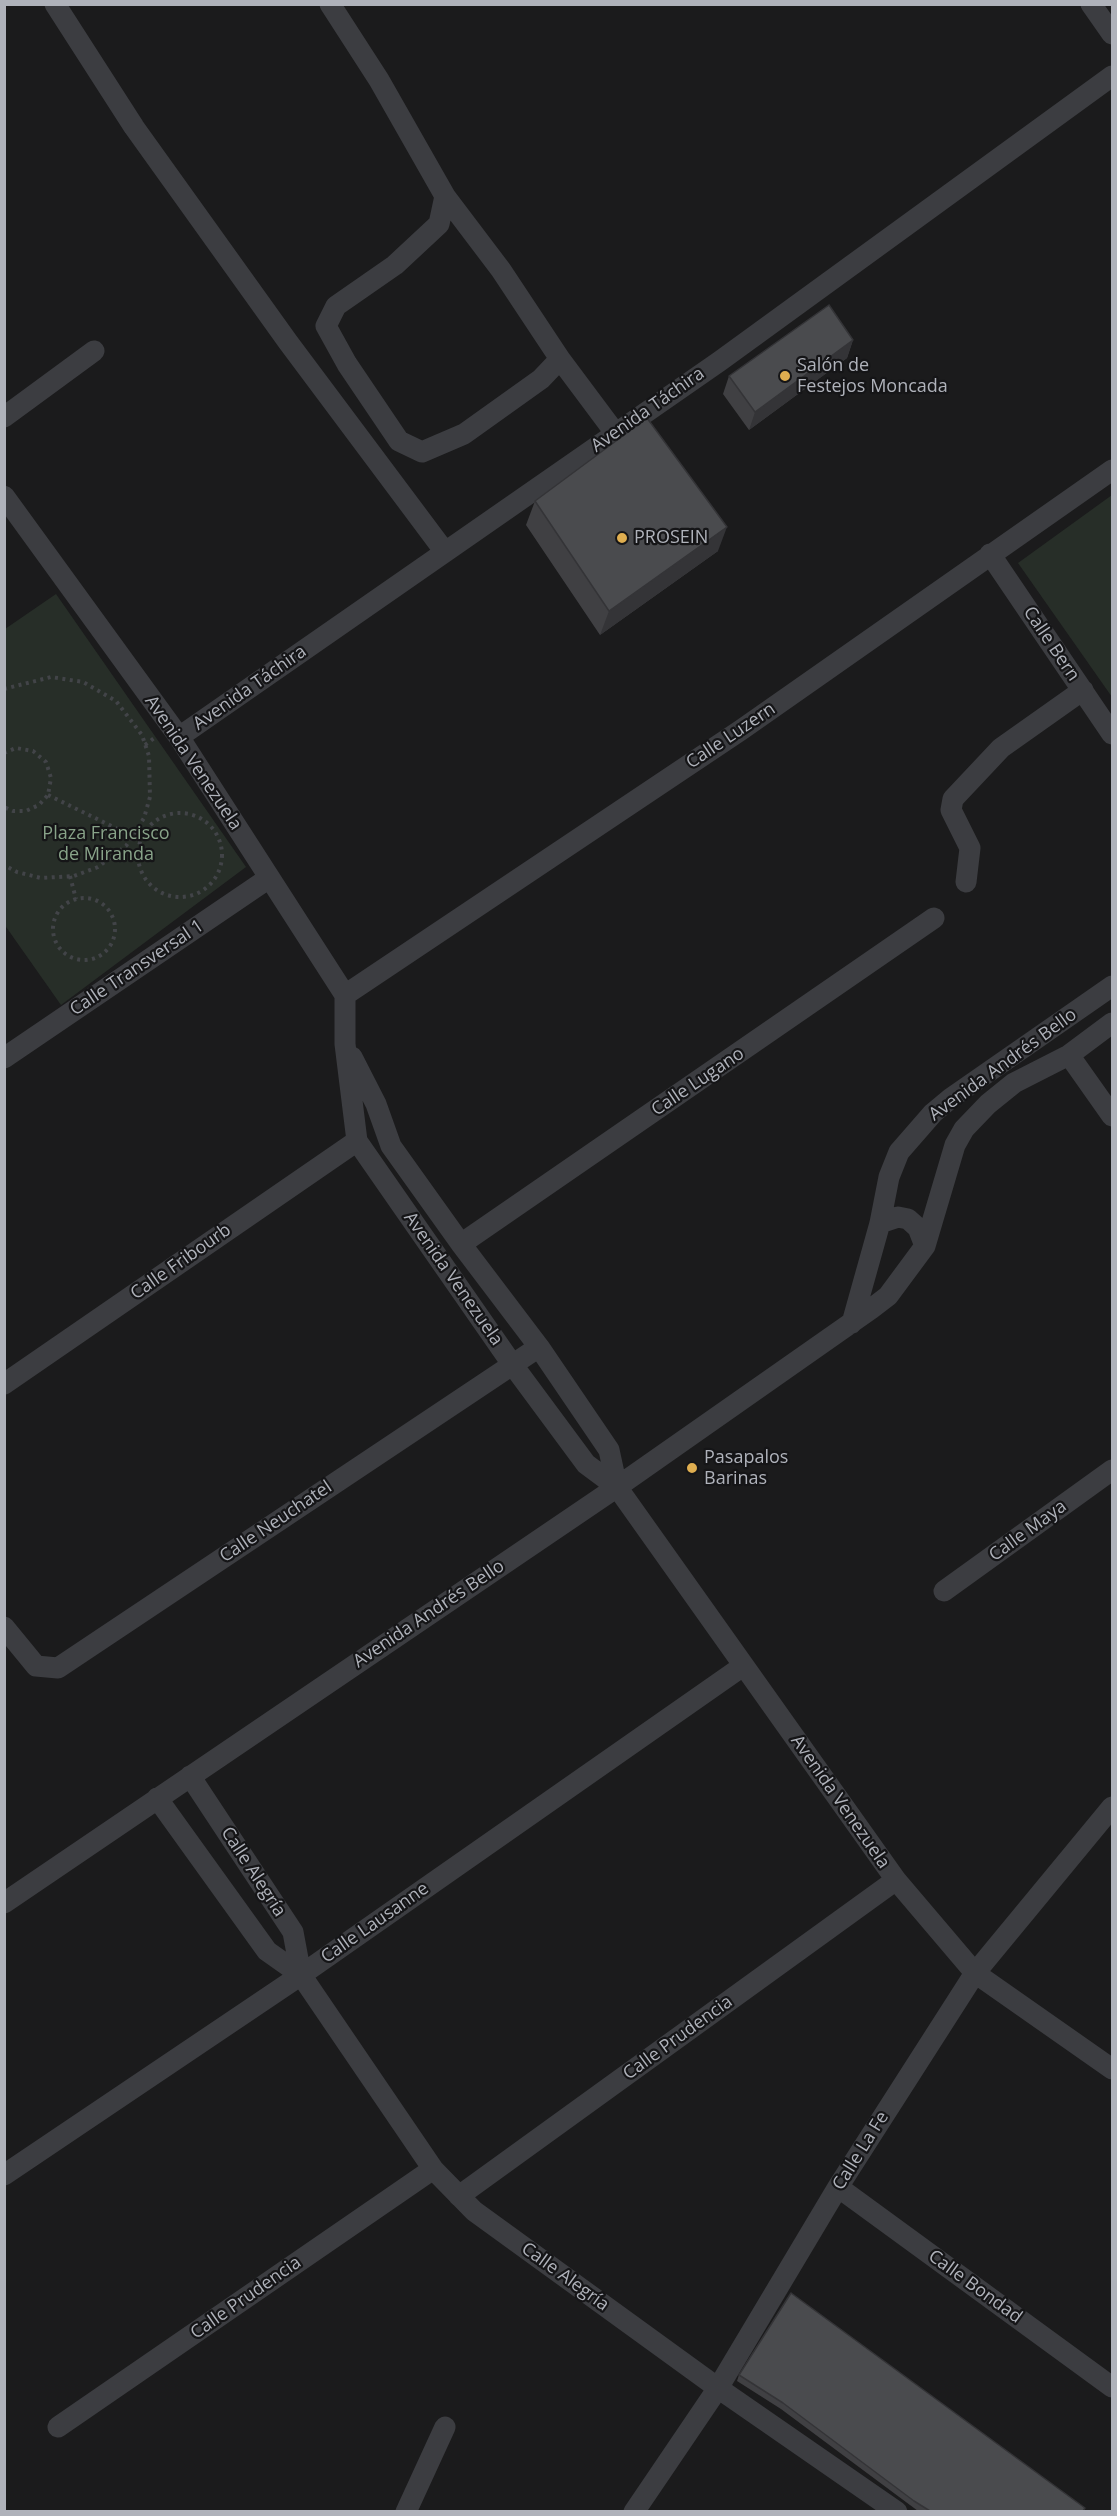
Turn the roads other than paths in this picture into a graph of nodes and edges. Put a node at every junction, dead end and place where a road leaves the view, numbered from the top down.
1 (55, 4) edge
2 (330, 4) edge
3 (1091, 4) edge
4 (1113, 34) edge
5 (1113, 76) edge
6 (445, 196) junction
7 (94, 351) dead end
8 (560, 359) junction
9 (4, 417) edge
10 (616, 434) junction
11 (1113, 470) edge
12 (4, 496) edge
13 (446, 552) junction
14 (990, 554) junction
15 (1083, 690) junction
16 (1113, 734) edge
17 (179, 738) junction
18 (269, 878) junction
19 (966, 882) dead end
20 (934, 918) dead end
21 (1113, 986) edge
22 (345, 995) junction
23 (1113, 1023) edge
24 (345, 1044) junction
25 (1069, 1055) junction
26 (4, 1058) edge
27 (1111, 1112) edge
28 (357, 1141) junction
29 (880, 1223) junction
30 (461, 1244) junction
31 (925, 1246) junction
32 (873, 1251) junction
33 (905, 1274) junction
34 (852, 1323) junction
35 (539, 1347) junction
36 (512, 1364) junction
37 (4, 1384) edge
38 (1113, 1470) edge
39 (617, 1487) junction
40 (944, 1591) dead end
41 (4, 1627) edge
42 (743, 1666) junction
43 (190, 1776) junction
44 (157, 1798) junction
45 (1113, 1807) edge
46 (896, 1880) junction
47 (4, 1903) edge
48 (975, 1973) junction
49 (301, 1975) junction
50 (1113, 2069) edge
51 (433, 2169) junction
52 (4, 2175) edge
53 (838, 2187) junction
54 (459, 2196) junction
55 (1113, 2387) edge
56 (718, 2388) junction
57 (58, 2427) dead end
58 (445, 2427) dead end
59 (406, 2511) edge
60 (634, 2511) edge
61 (897, 2511) edge

1 - 13 street
2 - 6 street
3 - 4 street
5 - 10 street, Avenida Táchira
6 - 8 street
6 - 8 street
7 - 9 street
8 - 10 street
10 - 13 street, Avenida Táchira
11 - 14 street, Calle Luzern
12 - 17 street, Avenida Venezuela
13 - 17 street, Avenida Táchira
14 - 15 street, Calle Bern
14 - 22 street, Calle Luzern
15 - 16 street, Calle Bern
15 - 19 street
17 - 18 street, Avenida Venezuela
18 - 22 street, Avenida Venezuela
18 - 26 street, Calle Transversal 1
20 - 30 street, Calle Lugano
21 - 29 street, Avenida Andrés Bello
22 - 24 street, Avenida Venezuela
23 - 25 street, Avenida Andrés Bello
24 - 28 street, Avenida Venezuela
24 - 30 street, Avenida Venezuela
25 - 27 street
25 - 31 street, Avenida Andrés Bello
28 - 36 street, Avenida Venezuela
28 - 37 street, Calle Fribourb
29 - 31 street
29 - 32 street, Avenida Andrés Bello
30 - 35 street, Avenida Venezuela
31 - 33 street, Avenida Andrés Bello
32 - 33 street
32 - 34 street, Avenida Andrés Bello
33 - 34 street, Avenida Andrés Bello
34 - 39 street, Avenida Andrés Bello
35 - 36 street, Calle Neuchatel
35 - 39 street, Avenida Venezuela
36 - 39 street, Avenida Venezuela
36 - 41 street, Calle Neuchatel
38 - 40 street, Calle Maya
39 - 42 street, Avenida Venezuela
39 - 43 street, Avenida Andrés Bello
42 - 46 street, Avenida Venezuela
42 - 49 street, Calle Lausanne
43 - 44 street, Avenida Andrés Bello
43 - 49 street, Calle Alegría
44 - 47 street, Avenida Andrés Bello
44 - 49 street, Calle Alegría
45 - 48 street, Calle La Fe
46 - 48 street, Avenida Venezuela
46 - 54 street, Calle Prudencia
48 - 50 street, Avenida Venezuela
48 - 53 street, Calle La Fe
49 - 51 street, Calle Alegría
49 - 52 street, Calle Lausanne
51 - 54 street, Calle Alegría
51 - 57 street, Calle Prudencia
53 - 55 street, Calle Bondad
53 - 56 street, Calle La Fe
54 - 56 street, Calle Alegría
56 - 60 street, Calle La Fe
56 - 61 street, Calle Alegría
58 - 59 street

